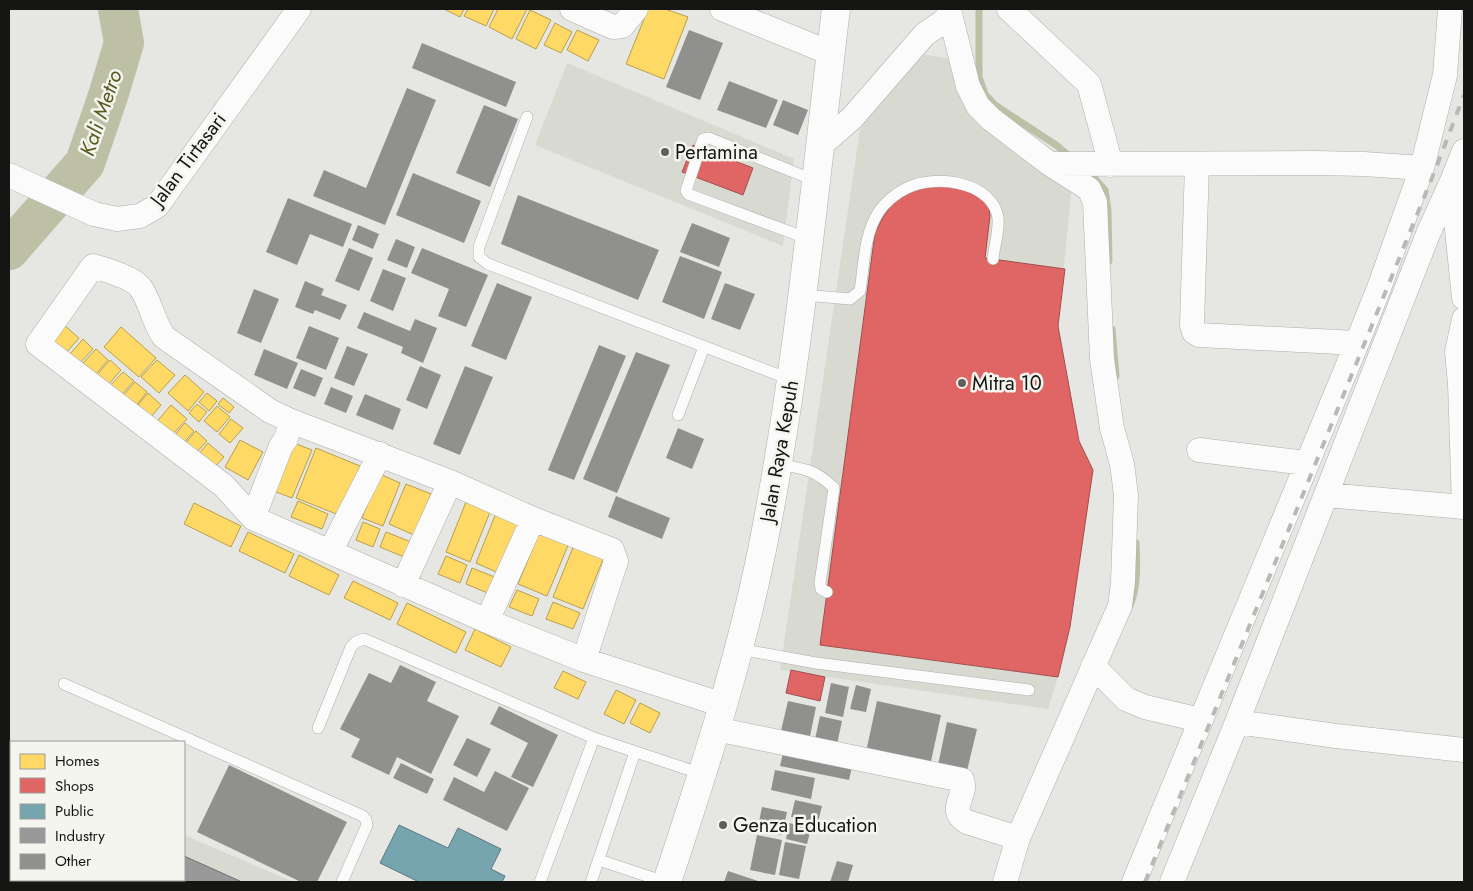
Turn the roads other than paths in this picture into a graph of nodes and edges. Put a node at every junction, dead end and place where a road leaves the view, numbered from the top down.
1 (298, 9) edge
2 (572, 9) edge
3 (636, 9) edge
4 (722, 9) edge
5 (836, 9) edge
6 (1009, 9) edge
7 (1450, 9) edge
8 (953, 12) edge
9 (830, 53) junction
10 (527, 117) dead end
11 (820, 146) junction
12 (1463, 154) edge
13 (1050, 164) junction
14 (1197, 164) junction
15 (1105, 165) junction
16 (1422, 168) junction
17 (11, 176) edge
18 (816, 181) junction
19 (1452, 181) junction
20 (809, 239) junction
21 (993, 259) dead end
22 (803, 295) junction
23 (1464, 298) edge
24 (1464, 319) edge
25 (1357, 343) junction
26 (704, 347) junction
27 (792, 380) junction
28 (1462, 384) edge
29 (678, 415) dead end
30 (291, 421) junction
31 (1463, 438) edge
32 (1199, 450) dead end
33 (380, 454) junction
34 (1306, 463) junction
35 (778, 464) junction
36 (450, 482) junction
37 (1326, 494) junction
38 (1464, 507) edge
39 (253, 518) junction
40 (533, 519) junction
41 (330, 552) junction
42 (403, 585) junction
43 (827, 592) dead end
44 (487, 621) junction
45 (739, 649) junction
46 (584, 660) junction
47 (1098, 671) junction
48 (64, 684) dead end
49 (1029, 690) dead end
50 (719, 717) junction
51 (1200, 720) junction
52 (1237, 722) junction
53 (318, 728) dead end
54 (594, 738) junction
55 (1464, 750) edge
56 (635, 752) junction
57 (702, 774) junction
58 (1018, 838) junction
59 (599, 860) junction
60 (342, 882) edge
61 (540, 882) edge
62 (591, 882) edge
63 (666, 882) edge
64 (1005, 882) edge
65 (1134, 882) edge
66 (1172, 882) edge

1 - 17 street, Jalan Tirtasari
2 - 3 street
4 - 9 street
5 - 9 main road, Jalan Raya Kepuh
6 - 15 street
7 - 16 street
8 - 11 street
8 - 13 street
9 - 11 main road, Jalan Raya Kepuh
10 - 26 lane
11 - 18 main road, Jalan Raya Kepuh
12 - 19 street
13 - 15 street
13 - 47 street
14 - 15 street
14 - 16 street
14 - 25 street
16 - 25 street
18 - 20 main road, Jalan Raya Kepuh
18 - 20 lane
19 - 23 street
19 - 37 street
20 - 22 main road, Jalan Raya Kepuh
21 - 22 lane
22 - 27 main road, Jalan Raya Kepuh
24 - 28 street
25 - 34 street
26 - 27 lane
26 - 29 lane
27 - 35 main road, Jalan Raya Kepuh
28 - 31 street
30 - 33 street
30 - 39 street
30 - 39 street
31 - 38 street
32 - 34 street
33 - 36 street
33 - 41 street
34 - 51 street
35 - 43 lane
35 - 45 main road, Jalan Raya Kepuh
36 - 40 street
36 - 42 street
37 - 38 street
37 - 52 street
39 - 41 street
40 - 44 street
40 - 46 street
41 - 42 street
42 - 44 street
44 - 46 street
45 - 49 lane
45 - 50 main road, Jalan Raya Kepuh
46 - 50 street
47 - 51 street
47 - 58 street
48 - 60 lane
50 - 57 main road, Jalan Raya Kepuh
50 - 58 street
51 - 65 street
52 - 55 street
52 - 66 street
53 - 54 lane
54 - 56 lane
54 - 61 lane
56 - 57 lane
56 - 59 lane
57 - 63 main road, Jalan Raya Kepuh
58 - 64 street
59 - 62 lane
59 - 63 lane

